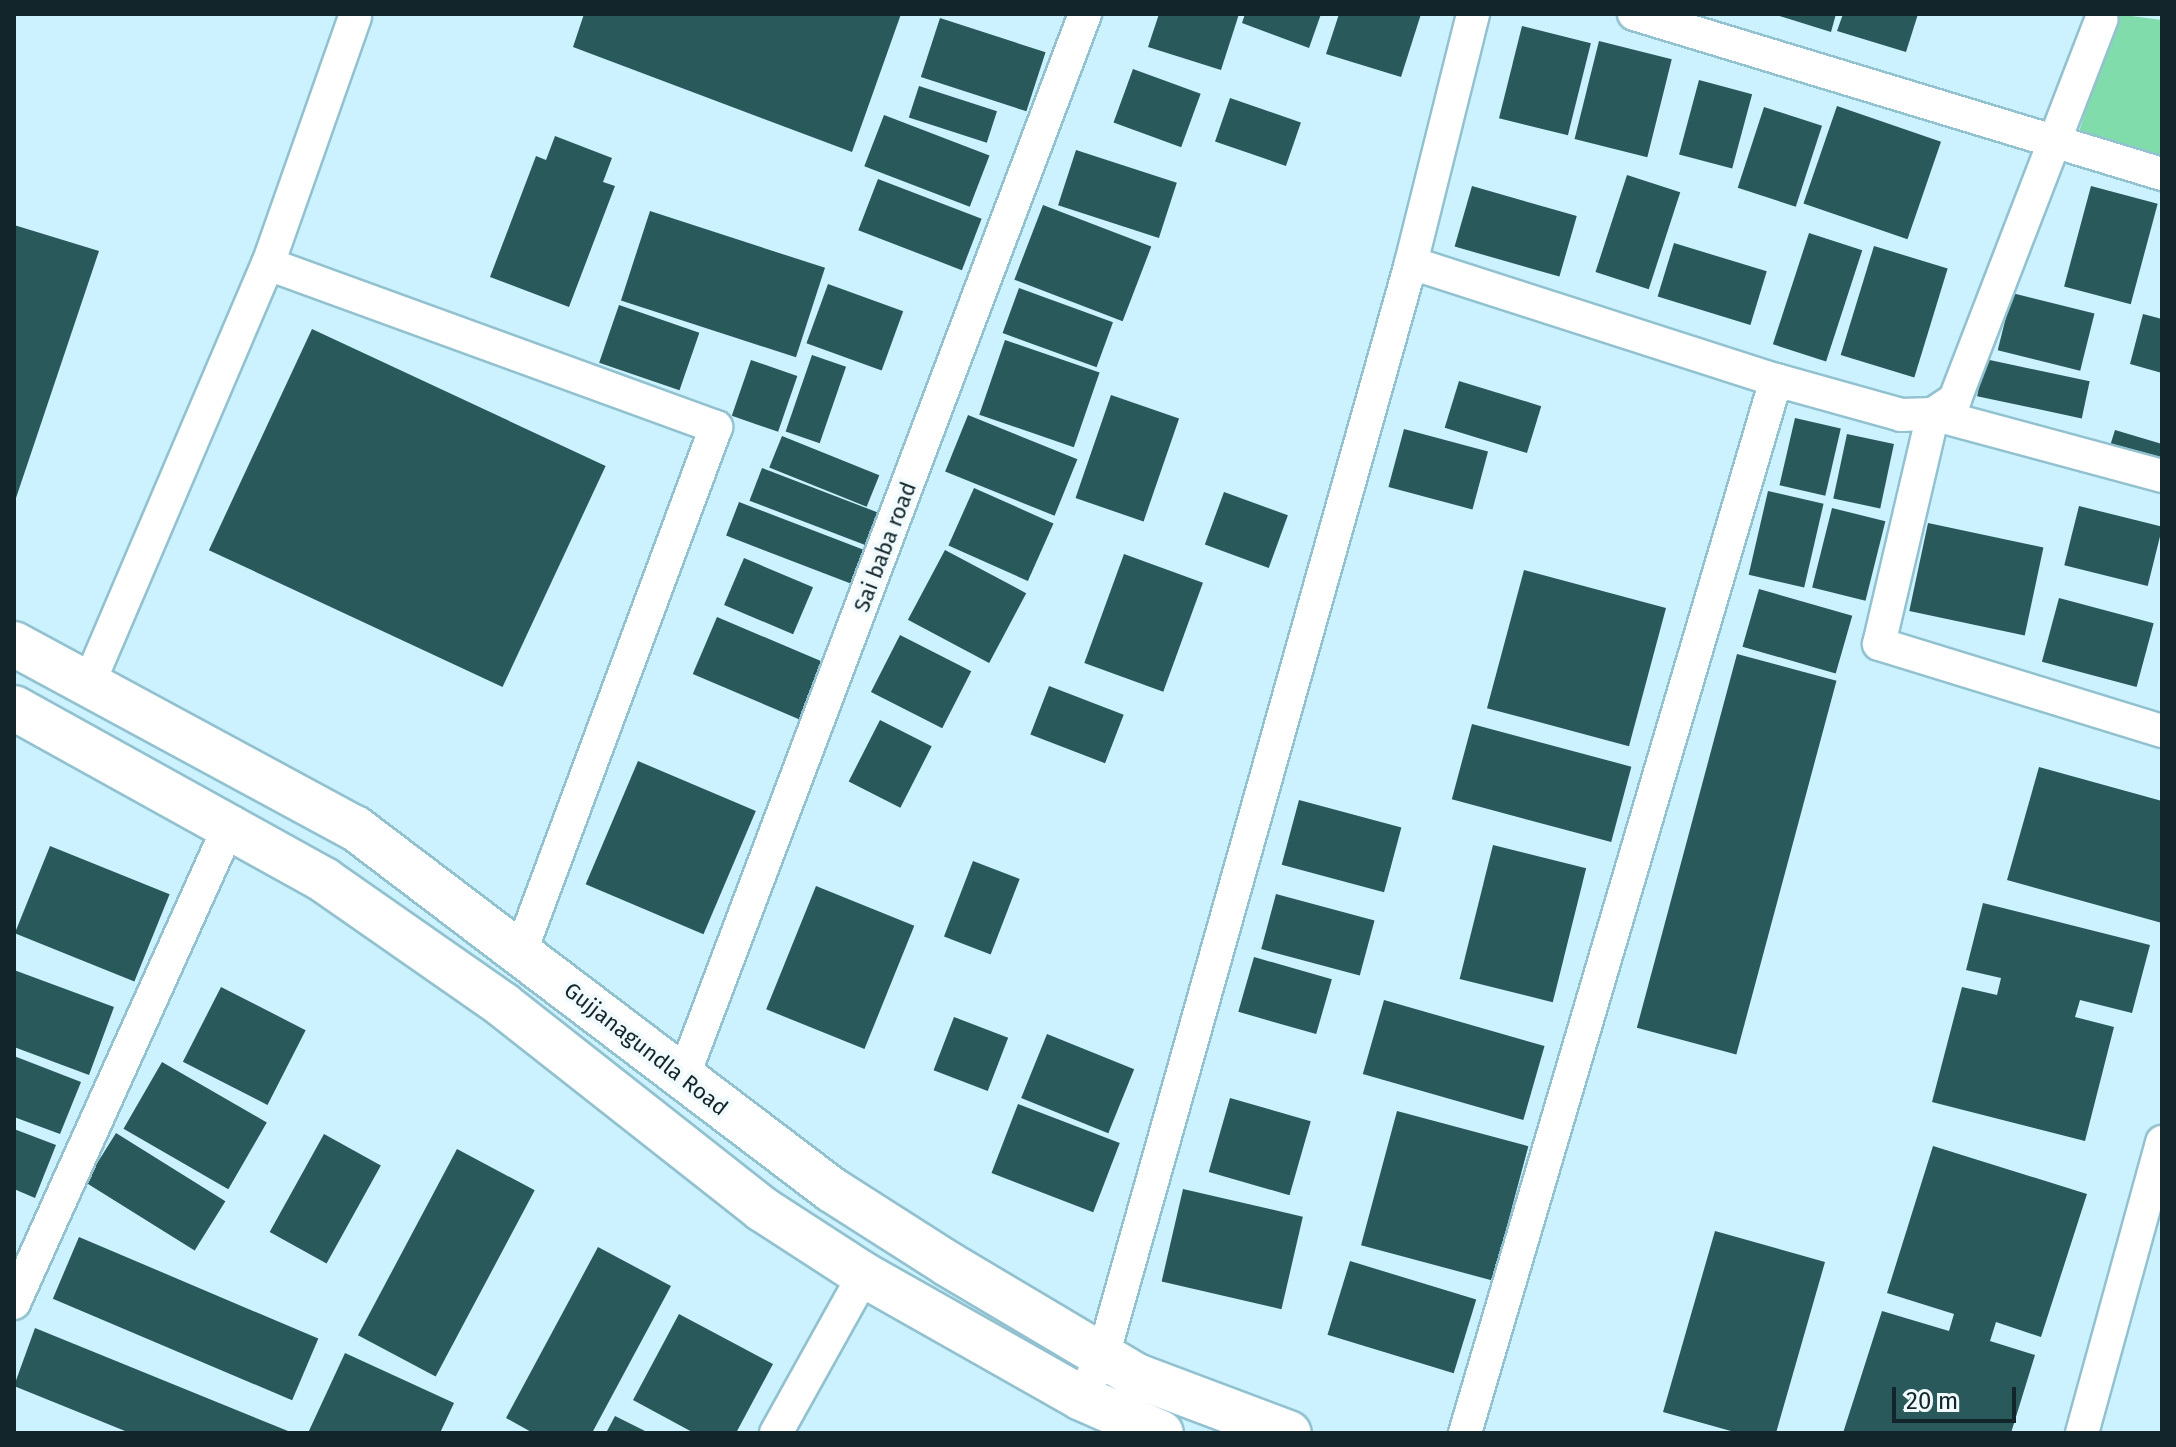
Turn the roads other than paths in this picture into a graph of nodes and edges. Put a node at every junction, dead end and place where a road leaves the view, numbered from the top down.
1 (1085, 14) edge
2 (1473, 14) edge
3 (1634, 14) edge
4 (355, 17) dead end
5 (2102, 19) dead end
6 (2056, 147) junction
7 (2162, 174) edge
8 (1411, 263) junction
9 (268, 264) junction
10 (1776, 380) junction
11 (1933, 414) junction
12 (2162, 476) edge
13 (14, 644) edge
14 (89, 683) junction
15 (14, 708) edge
16 (2162, 731) edge
17 (231, 822) junction
18 (521, 951) junction
19 (682, 1080) junction
20 (2162, 1142) edge
21 (864, 1275) junction
22 (14, 1303) edge
23 (1103, 1356) junction
24 (1081, 1398) junction
25 (1156, 1432) edge
26 (776, 1433) edge
27 (1289, 1433) edge
28 (1465, 1433) edge
29 (2082, 1433) edge

1 - 19 street, Sai baba road
2 - 8 street
3 - 6 street
4 - 9 street
5 - 6 street
6 - 7 street
6 - 11 street
8 - 10 street
8 - 23 street
9 - 14 street
9 - 18 street
10 - 11 street
10 - 28 street
11 - 12 street
11 - 16 street
13 - 14 main road, Gujjanagundla Road
14 - 18 main road, Gujjanagundla Road
15 - 17 main road
17 - 21 main road
17 - 22 street
18 - 19 main road, Gujjanagundla Road
19 - 23 main road, Gujjanagundla Road
20 - 29 street
21 - 24 main road
21 - 26 street
23 - 24 street
23 - 27 main road, Gujjanagundla Road
24 - 25 main road

